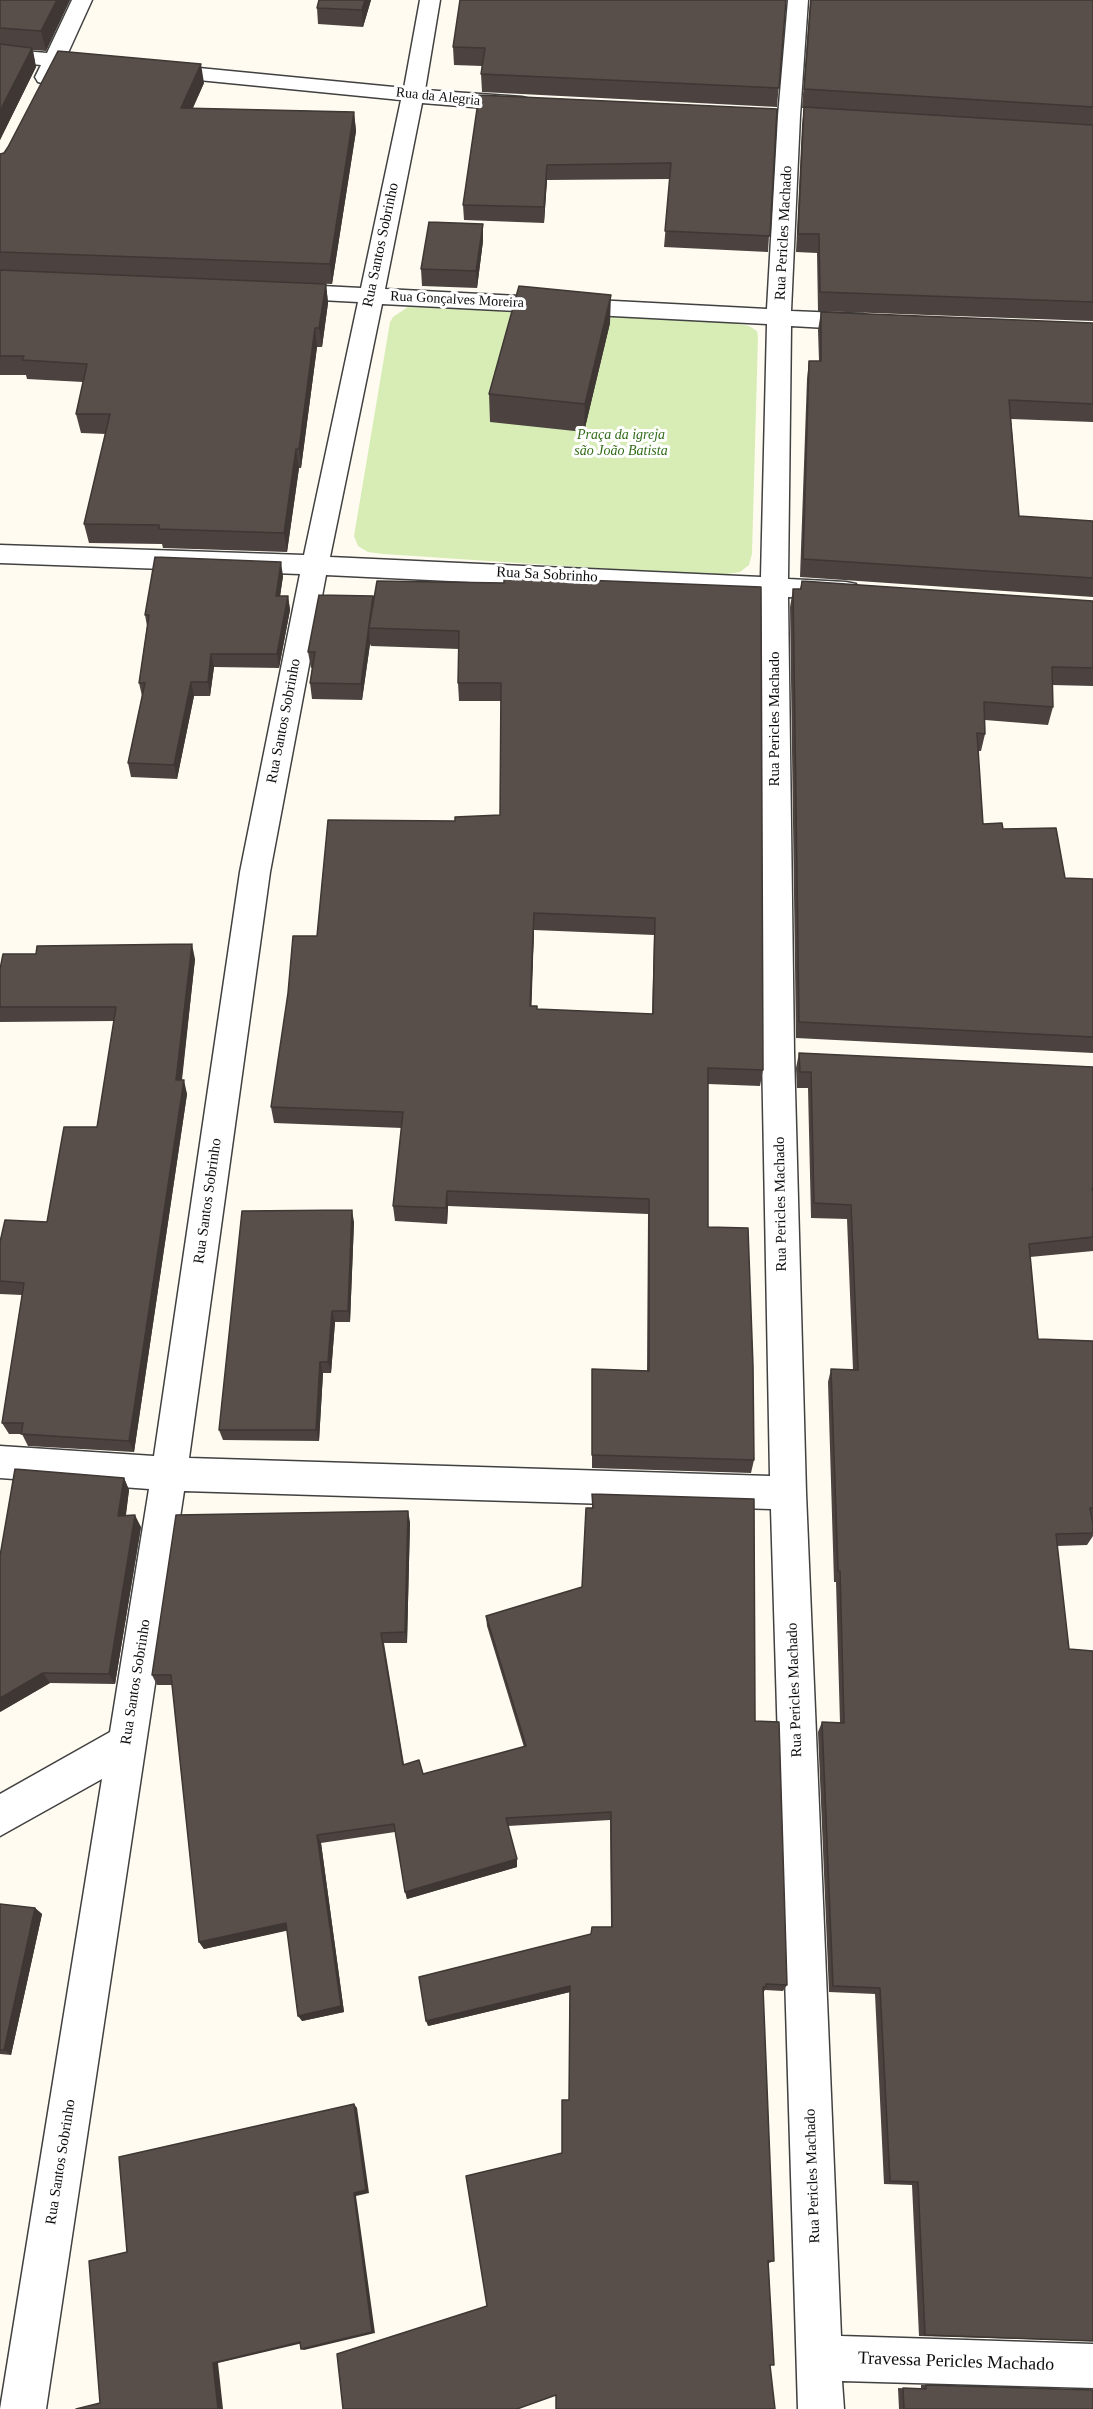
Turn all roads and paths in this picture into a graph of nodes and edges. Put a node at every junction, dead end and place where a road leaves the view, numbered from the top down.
1 (82, 0) edge
2 (430, 0) edge
3 (798, 0) edge
4 (0, 55) edge
5 (54, 60) junction
6 (114, 66) edge
7 (137, 68) edge
8 (38, 92) edge
9 (413, 96) junction
10 (541, 105) edge
11 (263, 291) edge
12 (370, 295) junction
13 (780, 319) junction
14 (884, 323) edge
15 (0, 554) edge
16 (315, 565) junction
17 (774, 586) junction
18 (869, 592) edge
19 (0, 1462) edge
20 (169, 1474) junction
21 (788, 1493) junction
22 (127, 1743) junction
23 (0, 1816) edge
24 (819, 2358) junction
25 (1093, 2366) edge
26 (23, 2409) edge
27 (821, 2409) edge

1 - 5 street
2 - 9 street, Rua Santos Sobrinho
3 - 13 street, Rua Pericles Machado
4 - 5 street
5 - 6 street
5 - 8 street
7 - 9 street, Rua da Alegria
9 - 10 street, Rua da Alegria
9 - 12 street, Rua Santos Sobrinho
11 - 12 street, Rua Gonçalves Moreira
12 - 13 street, Rua Gonçalves Moreira
12 - 16 street, Rua Santos Sobrinho
13 - 14 street, Rua Gonçalves Moreira
13 - 17 street, Rua Pericles Machado
15 - 16 street, Rua Sa Sobrinho
16 - 17 street, Rua Sa Sobrinho
16 - 20 street, Rua Santos Sobrinho
17 - 18 street, Rua Sa Sobrinho
17 - 21 street, Rua Pericles Machado
19 - 20 street
20 - 21 street
20 - 22 street, Rua Santos Sobrinho
21 - 24 street, Rua Pericles Machado
22 - 23 street
22 - 26 street, Rua Santos Sobrinho
24 - 25 street, Travessa Pericles Machado
24 - 27 street, Rua Pericles Machado

